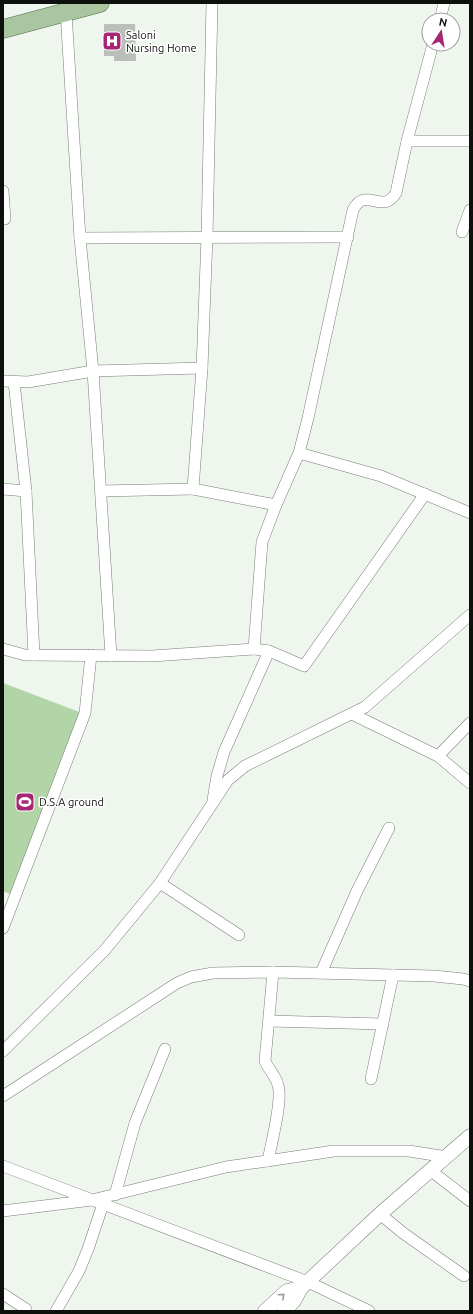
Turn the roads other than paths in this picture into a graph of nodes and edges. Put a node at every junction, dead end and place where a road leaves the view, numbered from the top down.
1 (100, 3) edge
2 (212, 3) edge
3 (60, 8) edge
4 (3, 17) edge
5 (3, 29) edge
6 (431, 52) edge
7 (407, 141) junction
8 (470, 141) edge
9 (3, 191) edge
10 (470, 210) edge
11 (3, 219) edge
12 (462, 232) dead end
13 (207, 237) junction
14 (348, 237) junction
15 (80, 238) junction
16 (202, 368) junction
17 (93, 370) junction
18 (9, 381) edge
19 (298, 453) junction
20 (3, 489) edge
21 (193, 489) junction
22 (26, 491) junction
23 (101, 491) junction
24 (425, 494) junction
25 (276, 505) junction
26 (470, 513) edge
27 (468, 621) edge
28 (3, 649) edge
29 (254, 649) junction
30 (269, 651) junction
31 (34, 655) junction
32 (91, 655) junction
33 (111, 656) junction
34 (352, 714) junction
35 (470, 723) edge
36 (438, 756) junction
37 (470, 783) edge
38 (212, 804) junction
39 (389, 828) dead end
40 (160, 883) junction
41 (3, 928) edge
42 (239, 935) dead end
43 (273, 972) junction
44 (321, 973) junction
45 (393, 975) junction
46 (470, 981) edge
47 (269, 1021) junction
48 (383, 1024) junction
49 (165, 1050) dead end
50 (3, 1051) edge
51 (371, 1079) dead end
52 (3, 1096) edge
53 (470, 1136) edge
54 (447, 1157) junction
55 (268, 1161) junction
56 (3, 1166) edge
57 (430, 1170) junction
58 (115, 1196) junction
59 (92, 1200) junction
60 (470, 1201) edge
61 (103, 1204) junction
62 (3, 1211) edge
63 (380, 1214) junction
64 (464, 1276) dead end
65 (304, 1285) junction
66 (3, 1294) edge
67 (26, 1309) dead end
68 (56, 1311) edge
69 (266, 1311) edge
70 (284, 1311) edge
71 (369, 1311) edge

1 - 3 main road
2 - 13 street
3 - 4 main road
3 - 5 main road
3 - 15 street
6 - 7 street
7 - 8 street
7 - 14 street
9 - 11 street
10 - 12 street
13 - 14 street
13 - 15 street
13 - 16 street
14 - 19 street
15 - 17 street
16 - 17 street
16 - 21 street
17 - 18 street
17 - 23 street
18 - 22 street
19 - 24 street
19 - 25 street
20 - 22 street
21 - 23 street
21 - 25 street
22 - 31 street
23 - 33 street
24 - 26 street
24 - 30 street
25 - 29 street
27 - 34 street
28 - 31 street
29 - 30 street
29 - 33 street
30 - 38 street
31 - 32 street
32 - 33 street
32 - 41 street
34 - 36 street
34 - 38 street
35 - 36 street
36 - 37 street
38 - 40 street
39 - 44 street
40 - 42 street
40 - 50 street
43 - 44 street
43 - 47 street
43 - 52 street
44 - 45 street
45 - 46 street
45 - 48 street
47 - 48 street
47 - 55 street
48 - 51 street
49 - 58 street
53 - 54 street
54 - 55 street
54 - 57 street
55 - 58 street
56 - 59 street
57 - 60 street
57 - 63 street
58 - 59 street
59 - 61 street
59 - 62 street
61 - 65 street
61 - 68 street
63 - 64 street
63 - 65 street
69 -> 65 street
65 - 70 street
65 - 71 street
66 - 67 street

